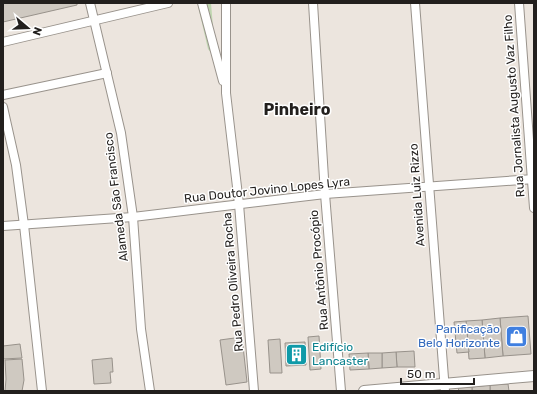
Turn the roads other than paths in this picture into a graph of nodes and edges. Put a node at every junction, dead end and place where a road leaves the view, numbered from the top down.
1 (90, 3) edge
2 (168, 3) edge
3 (202, 3) edge
4 (226, 3) edge
5 (313, 3) edge
6 (415, 3) edge
7 (519, 3) edge
8 (94, 19) junction
9 (3, 42) edge
10 (106, 73) junction
11 (226, 93) junction
12 (3, 95) edge
13 (3, 107) edge
14 (533, 179) edge
15 (429, 188) junction
16 (325, 194) junction
17 (239, 204) junction
18 (534, 208) edge
19 (133, 217) junction
20 (24, 225) junction
21 (3, 226) edge
22 (534, 376) edge
23 (445, 388) edge
24 (42, 391) edge
25 (150, 391) edge
26 (254, 391) edge
27 (341, 391) edge
28 (366, 391) edge

1 - 8 street, Alameda São Francisco
2 - 8 street
3 - 11 street
4 - 11 street, Rua Pedro Oliveira Rocha
5 - 16 street, Rua Antônio Procópio
6 - 15 street, Avenida Luiz Rizzo
7 - 14 street, Rua Jornalista Augusto Vaz Filho
8 - 9 street
8 - 10 street, Alameda São Francisco
10 - 12 street
10 - 19 street, Alameda São Francisco
11 - 17 street, Rua Pedro Oliveira Rocha
13 - 20 street
14 - 15 street, Rua Doutor Jovino Lopes Lyra
14 - 18 street, Rua Jornalista Augusto Vaz Filho
15 - 16 street, Rua Doutor Jovino Lopes Lyra
15 - 23 street, Avenida Luiz Rizzo
16 - 17 street, Rua Doutor Jovino Lopes Lyra
16 - 27 street, Rua Antônio Procópio
17 - 19 street, Rua Doutor Jovino Lopes Lyra
17 - 26 street, Rua Pedro Oliveira Rocha
19 - 20 street, Rua Doutor Jovino Lopes Lyra
19 - 25 street, Alameda São Francisco
20 - 21 street, Rua Doutor Jovino Lopes Lyra
20 - 24 street
22 - 23 street
23 - 28 street

